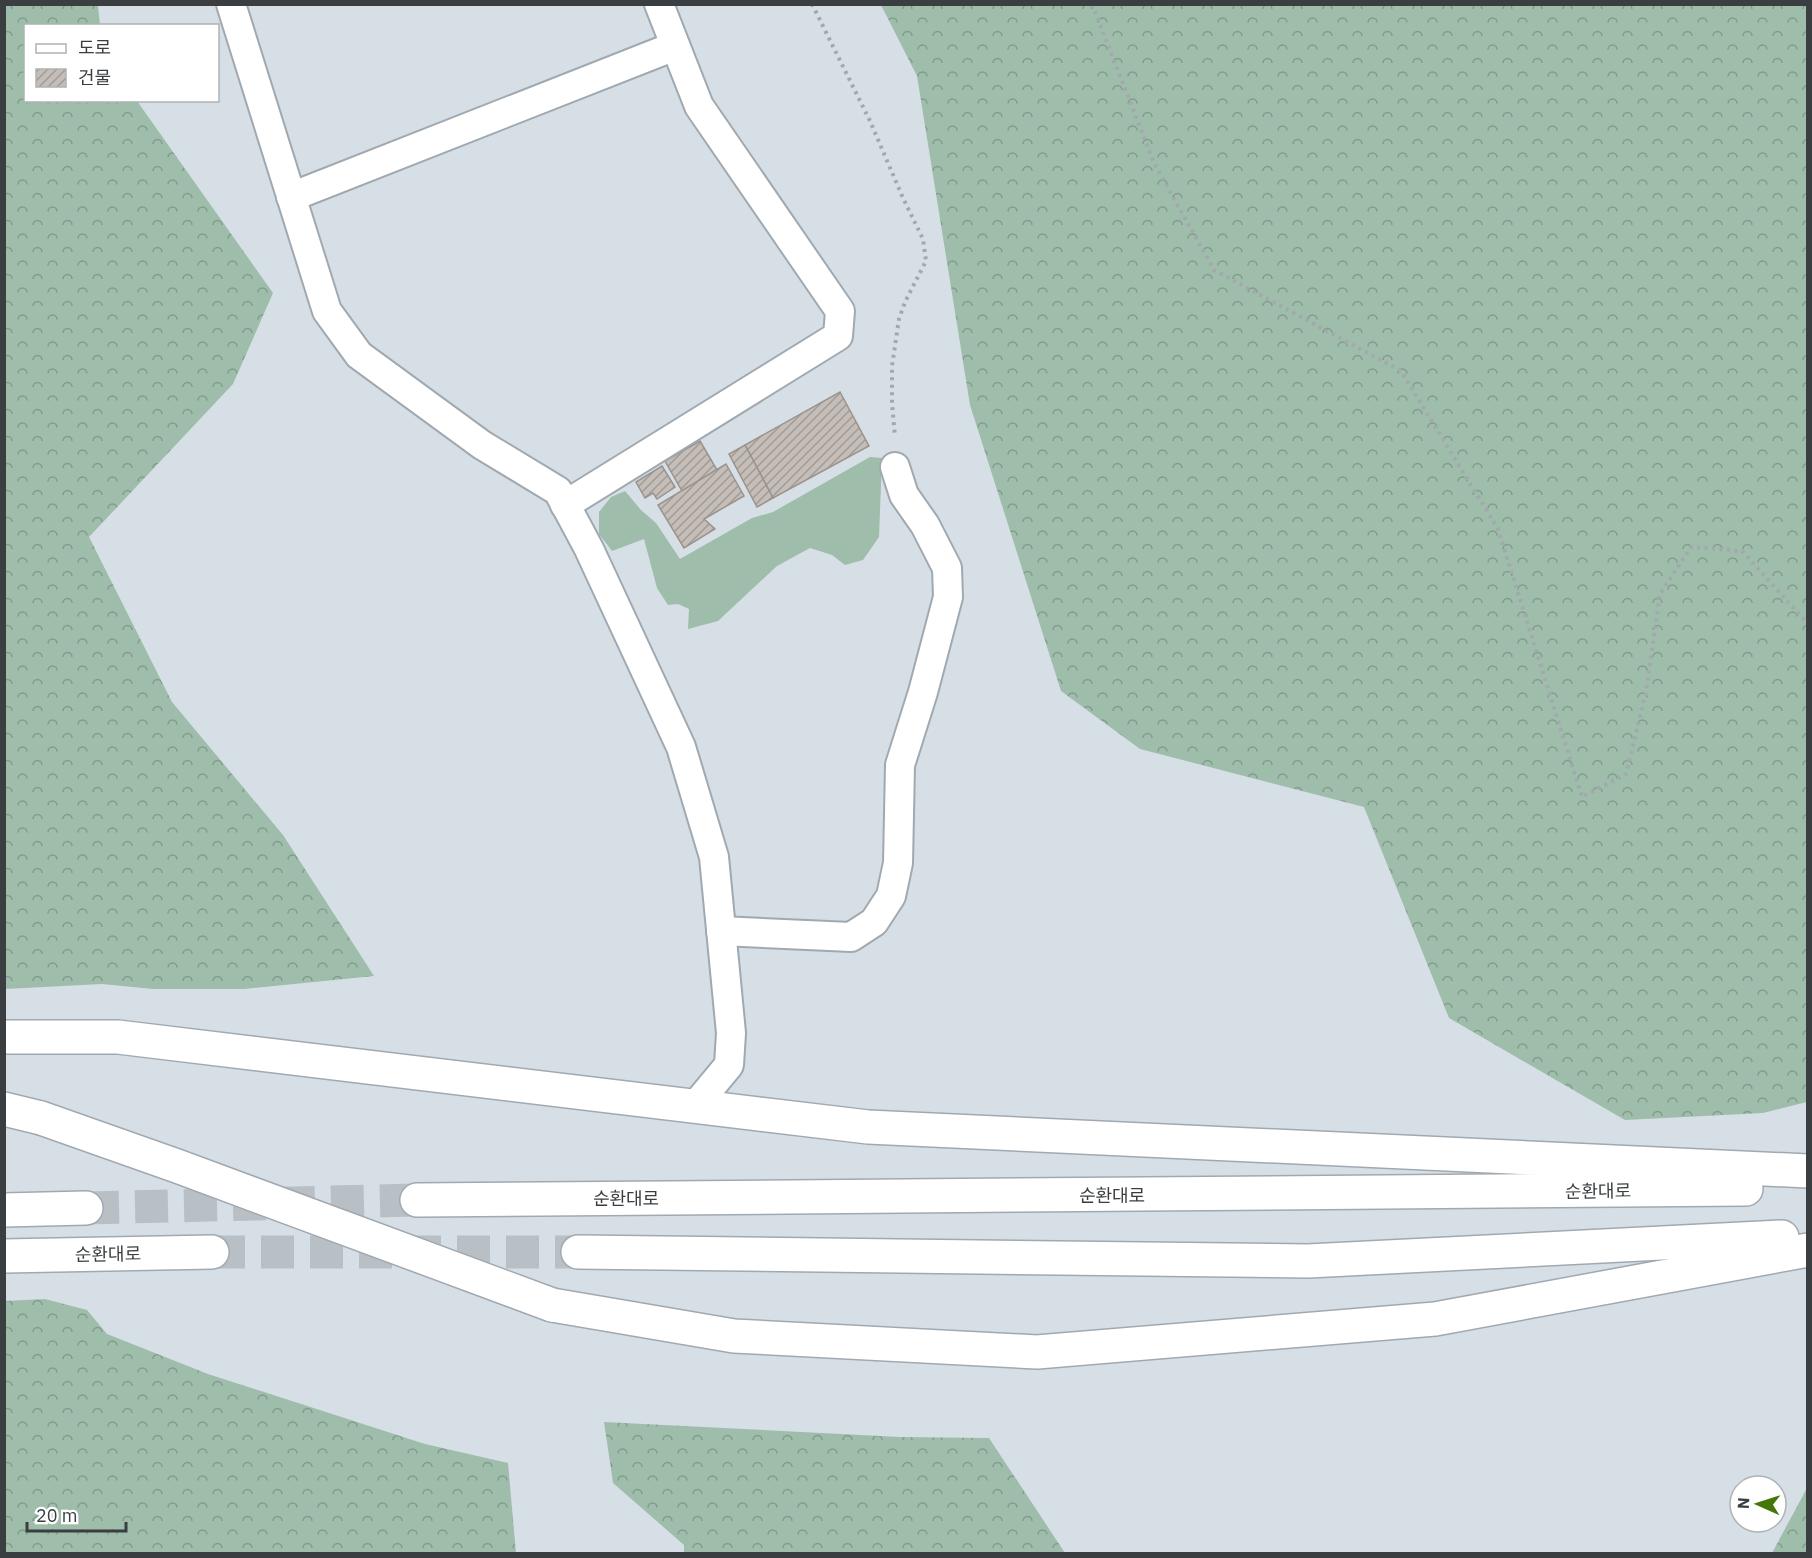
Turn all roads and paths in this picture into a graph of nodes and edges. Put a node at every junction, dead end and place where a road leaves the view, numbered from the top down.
1 (231, 4) edge
2 (659, 4) edge
3 (812, 4) edge
4 (1092, 4) edge
5 (675, 46) junction
6 (291, 197) junction
7 (895, 467) joint
8 (566, 505) junction
9 (1808, 624) edge
10 (721, 931) junction
11 (4, 1037) edge
12 (695, 1106) junction
13 (4, 1109) edge
14 (1808, 1171) edge
15 (1808, 1188) edge
16 (417, 1200) tunnel mouth
17 (86, 1208) tunnel mouth
18 (4, 1210) edge
19 (1808, 1236) edge
20 (1808, 1250) edge
21 (212, 1252) tunnel mouth
22 (578, 1252) tunnel mouth
23 (4, 1256) edge

1 - 6 street
2 - 5 street
3 - 7 path
4 - 9 path
5 - 6 street
5 - 8 street
6 - 8 street
7 - 10 street
8 - 10 street
10 - 12 street
11 - 12 highway
12 - 14 highway
13 - 20 highway, bridge
15 - 16 highway, 순환대로
17 - 18 highway
19 - 22 highway
21 - 23 highway, 순환대로

